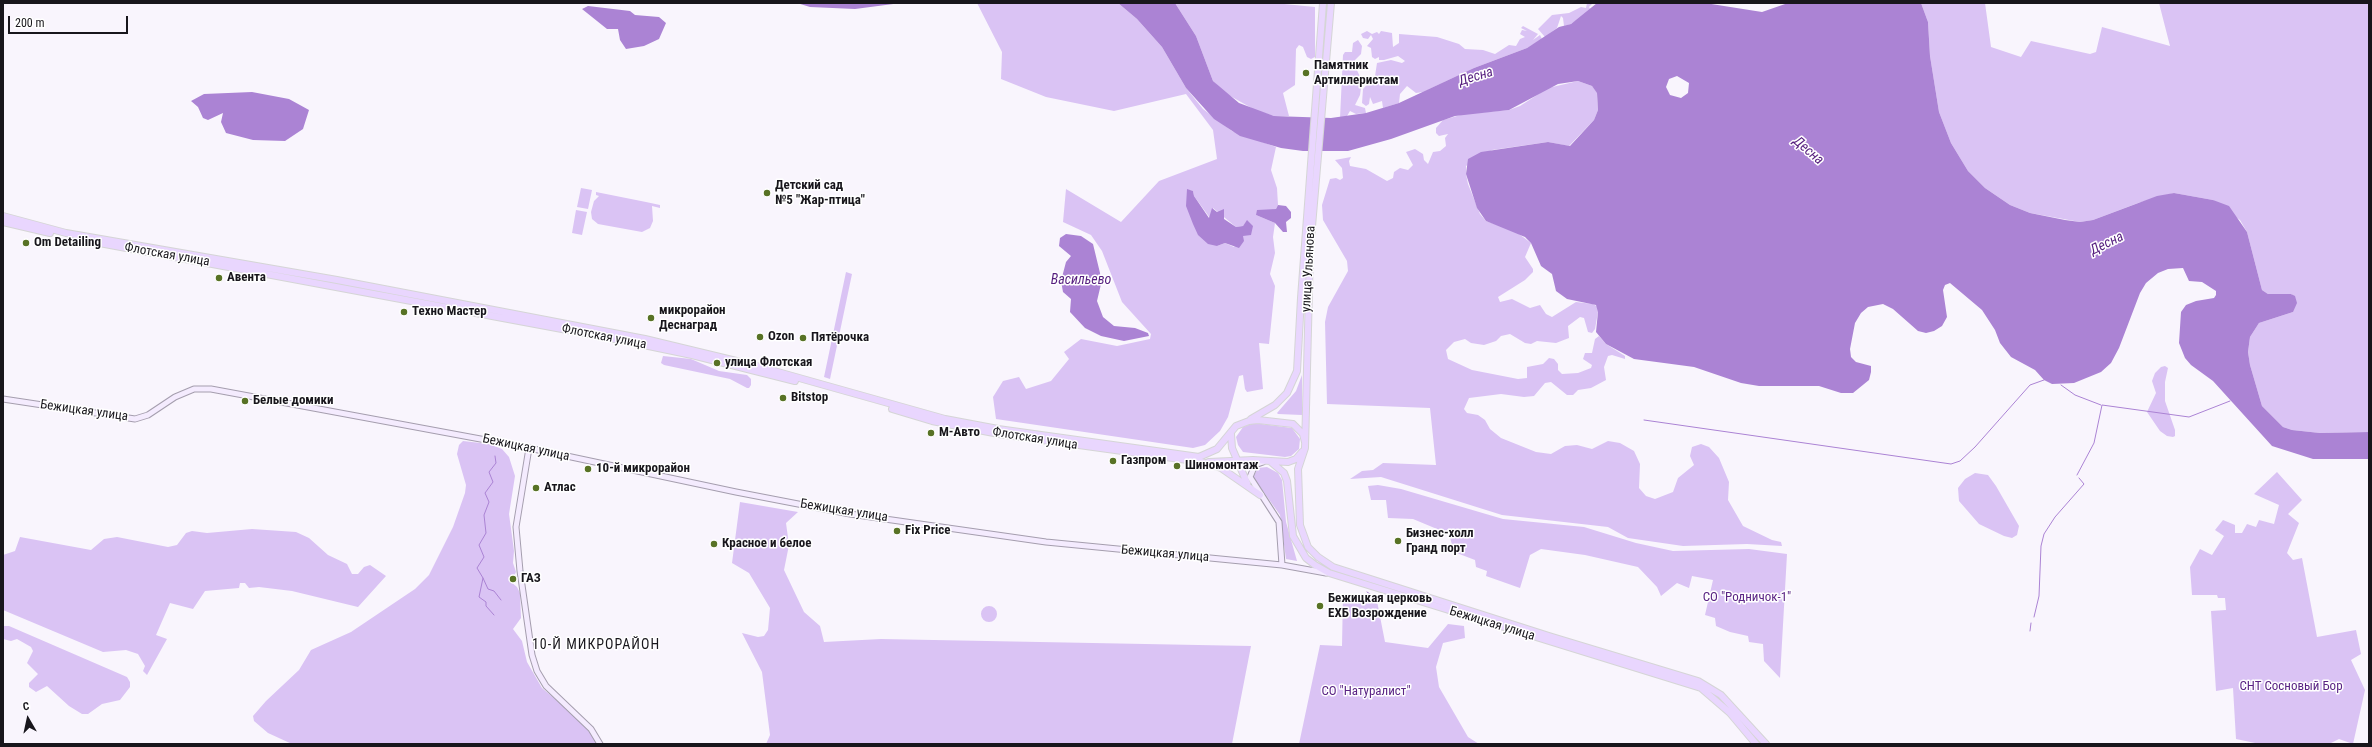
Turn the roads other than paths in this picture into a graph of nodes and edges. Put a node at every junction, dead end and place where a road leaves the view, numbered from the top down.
1 (1323, 3) edge
2 (1331, 3) edge
3 (1320, 90) junction
4 (3, 216) edge
5 (3, 222) edge
6 (1307, 250) junction
7 (1297, 371) joint
8 (3, 399) edge
9 (1249, 421) junction
10 (1232, 432) junction
11 (1305, 445) junction
12 (529, 448) junction
13 (1232, 448) junction
14 (1253, 460) junction
15 (1236, 461) junction
16 (1268, 461) junction
17 (1202, 462) junction
18 (1248, 485) junction
19 (1260, 495) junction
20 (1302, 535) joint
21 (1282, 565) junction
22 (1329, 573) junction
23 (600, 744) edge
24 (1756, 744) edge
25 (1766, 744) edge

1 - 3 main road, улица Ульянова
2 - 3 main road, улица Ульянова
3 - 6 main road, улица Ульянова
4 - 10 main road, Флотская улица
5 - 17 main road, Флотская улица
6 - 7 main road, улица Ульянова
6 - 11 main road, улица Ульянова
7 - 9 main road, Флотская улица
8 - 12 street, Бежицкая улица
9 - 10 main road, Флотская улица
9 - 11 main road
10 - 13 main road
11 - 16 main road
11 - 20 main road, улица Ульянова
12 - 21 street, Бежицкая улица
12 - 23 street
13 - 14 main road
13 - 15 main road
14 - 15 main road
14 - 16 main road
15 - 17 main road
15 - 18 main road
16 - 19 street
16 - 22 main road
17 - 18 main road
18 - 19 main road
19 - 21 street
20 - 25 main road, Бежицкая улица
21 - 22 street, Бежицкая улица
22 - 24 main road, Бежицкая улица

